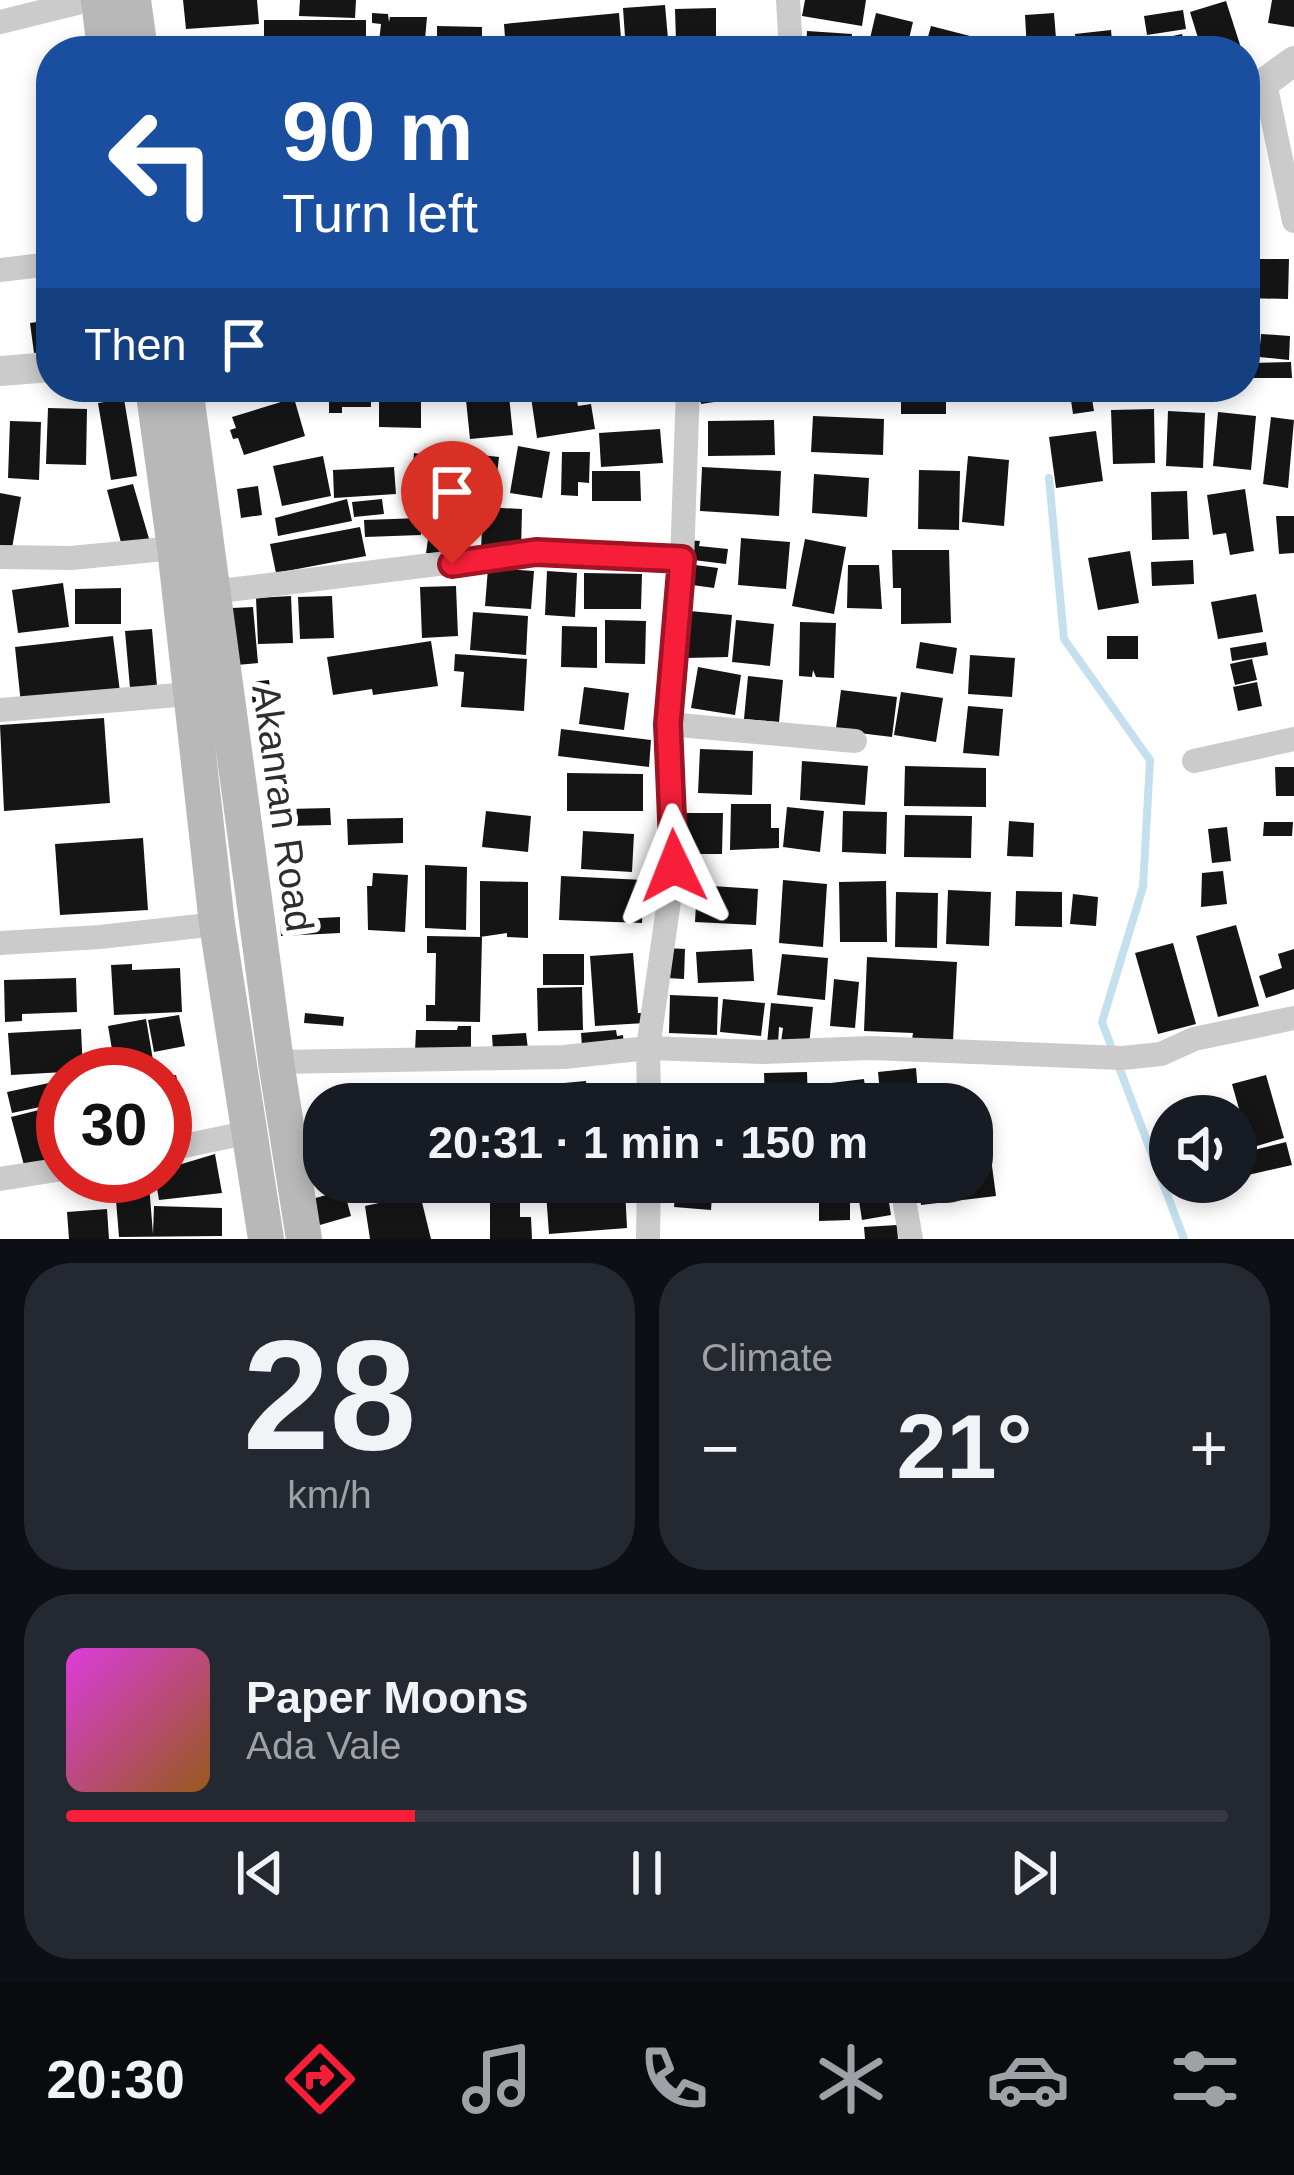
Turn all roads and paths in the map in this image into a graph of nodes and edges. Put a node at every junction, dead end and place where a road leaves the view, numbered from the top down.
1 (89, 0) edge
2 (99, 0) edge
3 (134, 0) edge
4 (788, 0) edge
5 (0, 22) edge
6 (103, 36) edge
7 (138, 36) edge
8 (790, 36) edge
9 (1294, 62) edge
10 (1260, 86) edge
11 (1260, 107) edge
12 (1294, 221) edge
13 (36, 266) edge
14 (0, 270) edge
15 (36, 368) edge
16 (0, 371) edge
17 (155, 402) edge
18 (187, 402) edge
19 (687, 402) edge
20 (175, 548) junction
21 (0, 556) edge
22 (682, 559) junction
23 (212, 592) junction
24 (208, 692) junction
25 (0, 710) edge
26 (668, 724) junction
27 (1294, 739) edge
28 (855, 741) dead end
29 (1194, 761) dead end
30 (217, 924) junction
31 (0, 943) edge
32 (1294, 1018) edge
33 (648, 1048) junction
34 (276, 1062) junction
35 (649, 1083) edge
36 (250, 1132) junction
37 (192, 1144) edge
38 (36, 1173) edge
39 (0, 1179) edge
40 (649, 1203) edge
41 (905, 1203) edge
42 (266, 1239) edge
43 (304, 1239) edge
44 (648, 1239) edge
45 (911, 1239) edge

1 - 5 street
2 - 6 main road
3 - 7 main road
4 - 8 street
9 - 10 street
11 - 12 street
13 - 14 street
15 - 16 street
17 - 20 main road, Akanran Road
18 - 23 main road, Akanran Road
19 - 22 street
20 - 21 street
20 - 24 main road, Akanran Road
22 - 23 street
22 - 26 street
23 - 24 main road, Akanran Road
24 - 25 street
24 - 30 main road, Akanran Road
24 - 34 main road, Akanran Road
26 - 28 street
26 - 33 street
27 - 29 street
30 - 31 street
30 - 36 main road, Akanran Road
32 - 33 street
33 - 34 street
33 - 35 street
34 - 43 main road, Akanran Road
36 - 37 street
36 - 42 main road, Akanran Road
38 - 39 street
40 - 44 street
41 - 45 street

